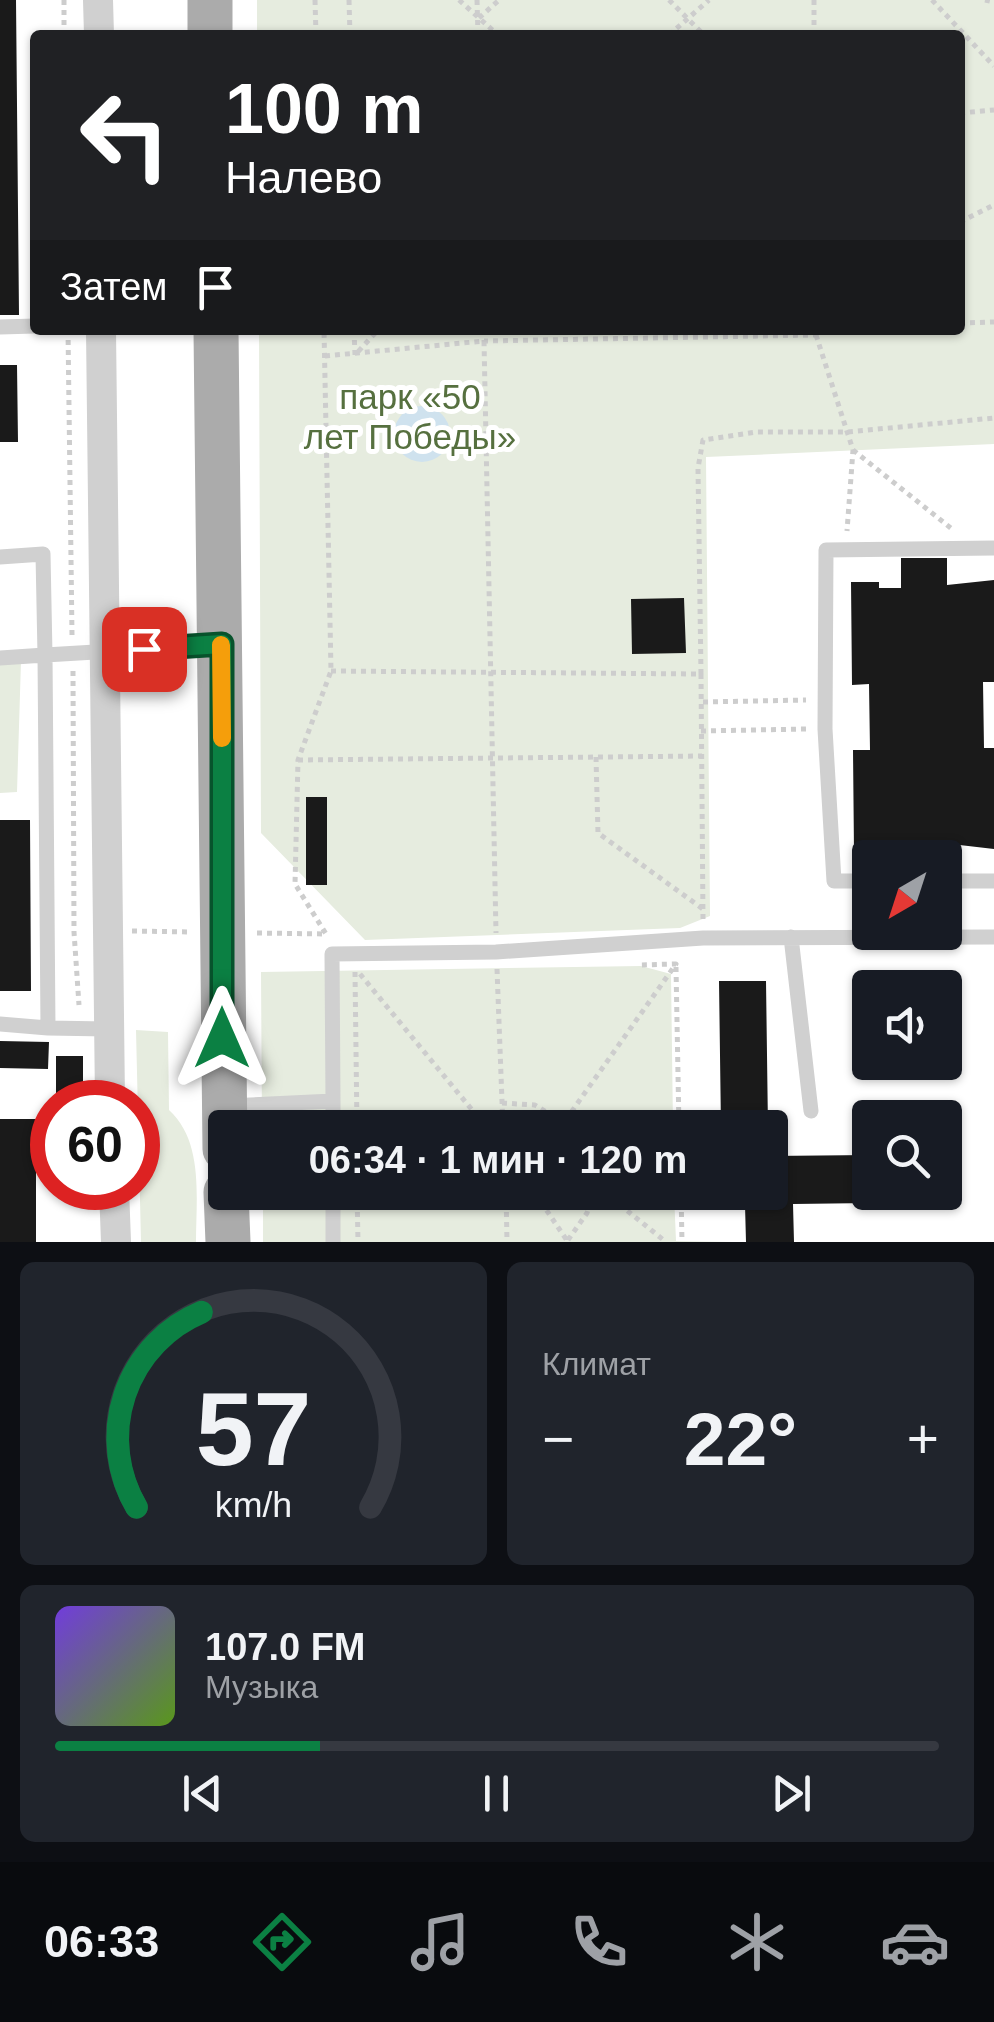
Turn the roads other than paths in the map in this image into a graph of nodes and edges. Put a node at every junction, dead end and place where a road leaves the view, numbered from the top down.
1 (98, 0) edge
2 (210, 0) edge
3 (98, 30) edge
4 (210, 30) edge
5 (30, 326) edge
6 (0, 327) edge
7 (102, 335) edge
8 (216, 335) edge
9 (994, 548) edge
10 (0, 557) edge
11 (222, 644) junction
12 (104, 651) junction
13 (45, 656) junction
14 (0, 658) edge
15 (994, 880) edge
16 (852, 881) edge
17 (962, 881) edge
18 (994, 937) edge
19 (790, 938) junction
20 (0, 1024) edge
21 (48, 1028) junction
22 (94, 1029) junction
23 (105, 1080) edge
24 (332, 1101) junction
25 (224, 1110) edge
26 (296, 1110) edge
27 (332, 1110) edge
28 (811, 1111) dead end
29 (115, 1210) edge
30 (227, 1210) edge
31 (333, 1210) edge
32 (116, 1242) edge
33 (228, 1242) edge
34 (333, 1242) edge

1 - 3 street
2 - 4 main road
5 - 6 lane
7 - 12 street
8 - 11 main road
9 - 16 lane
10 - 13 lane
11 - 12 lane
11 - 25 main road
12 - 13 lane
12 - 22 street
13 - 14 lane
13 - 21 lane
15 - 17 lane
18 - 19 lane
19 - 24 lane
19 - 28 lane
20 - 21 lane
21 - 22 lane
22 - 23 street
24 - 26 lane
24 - 27 lane
29 - 32 street
30 - 33 main road
31 - 34 lane

